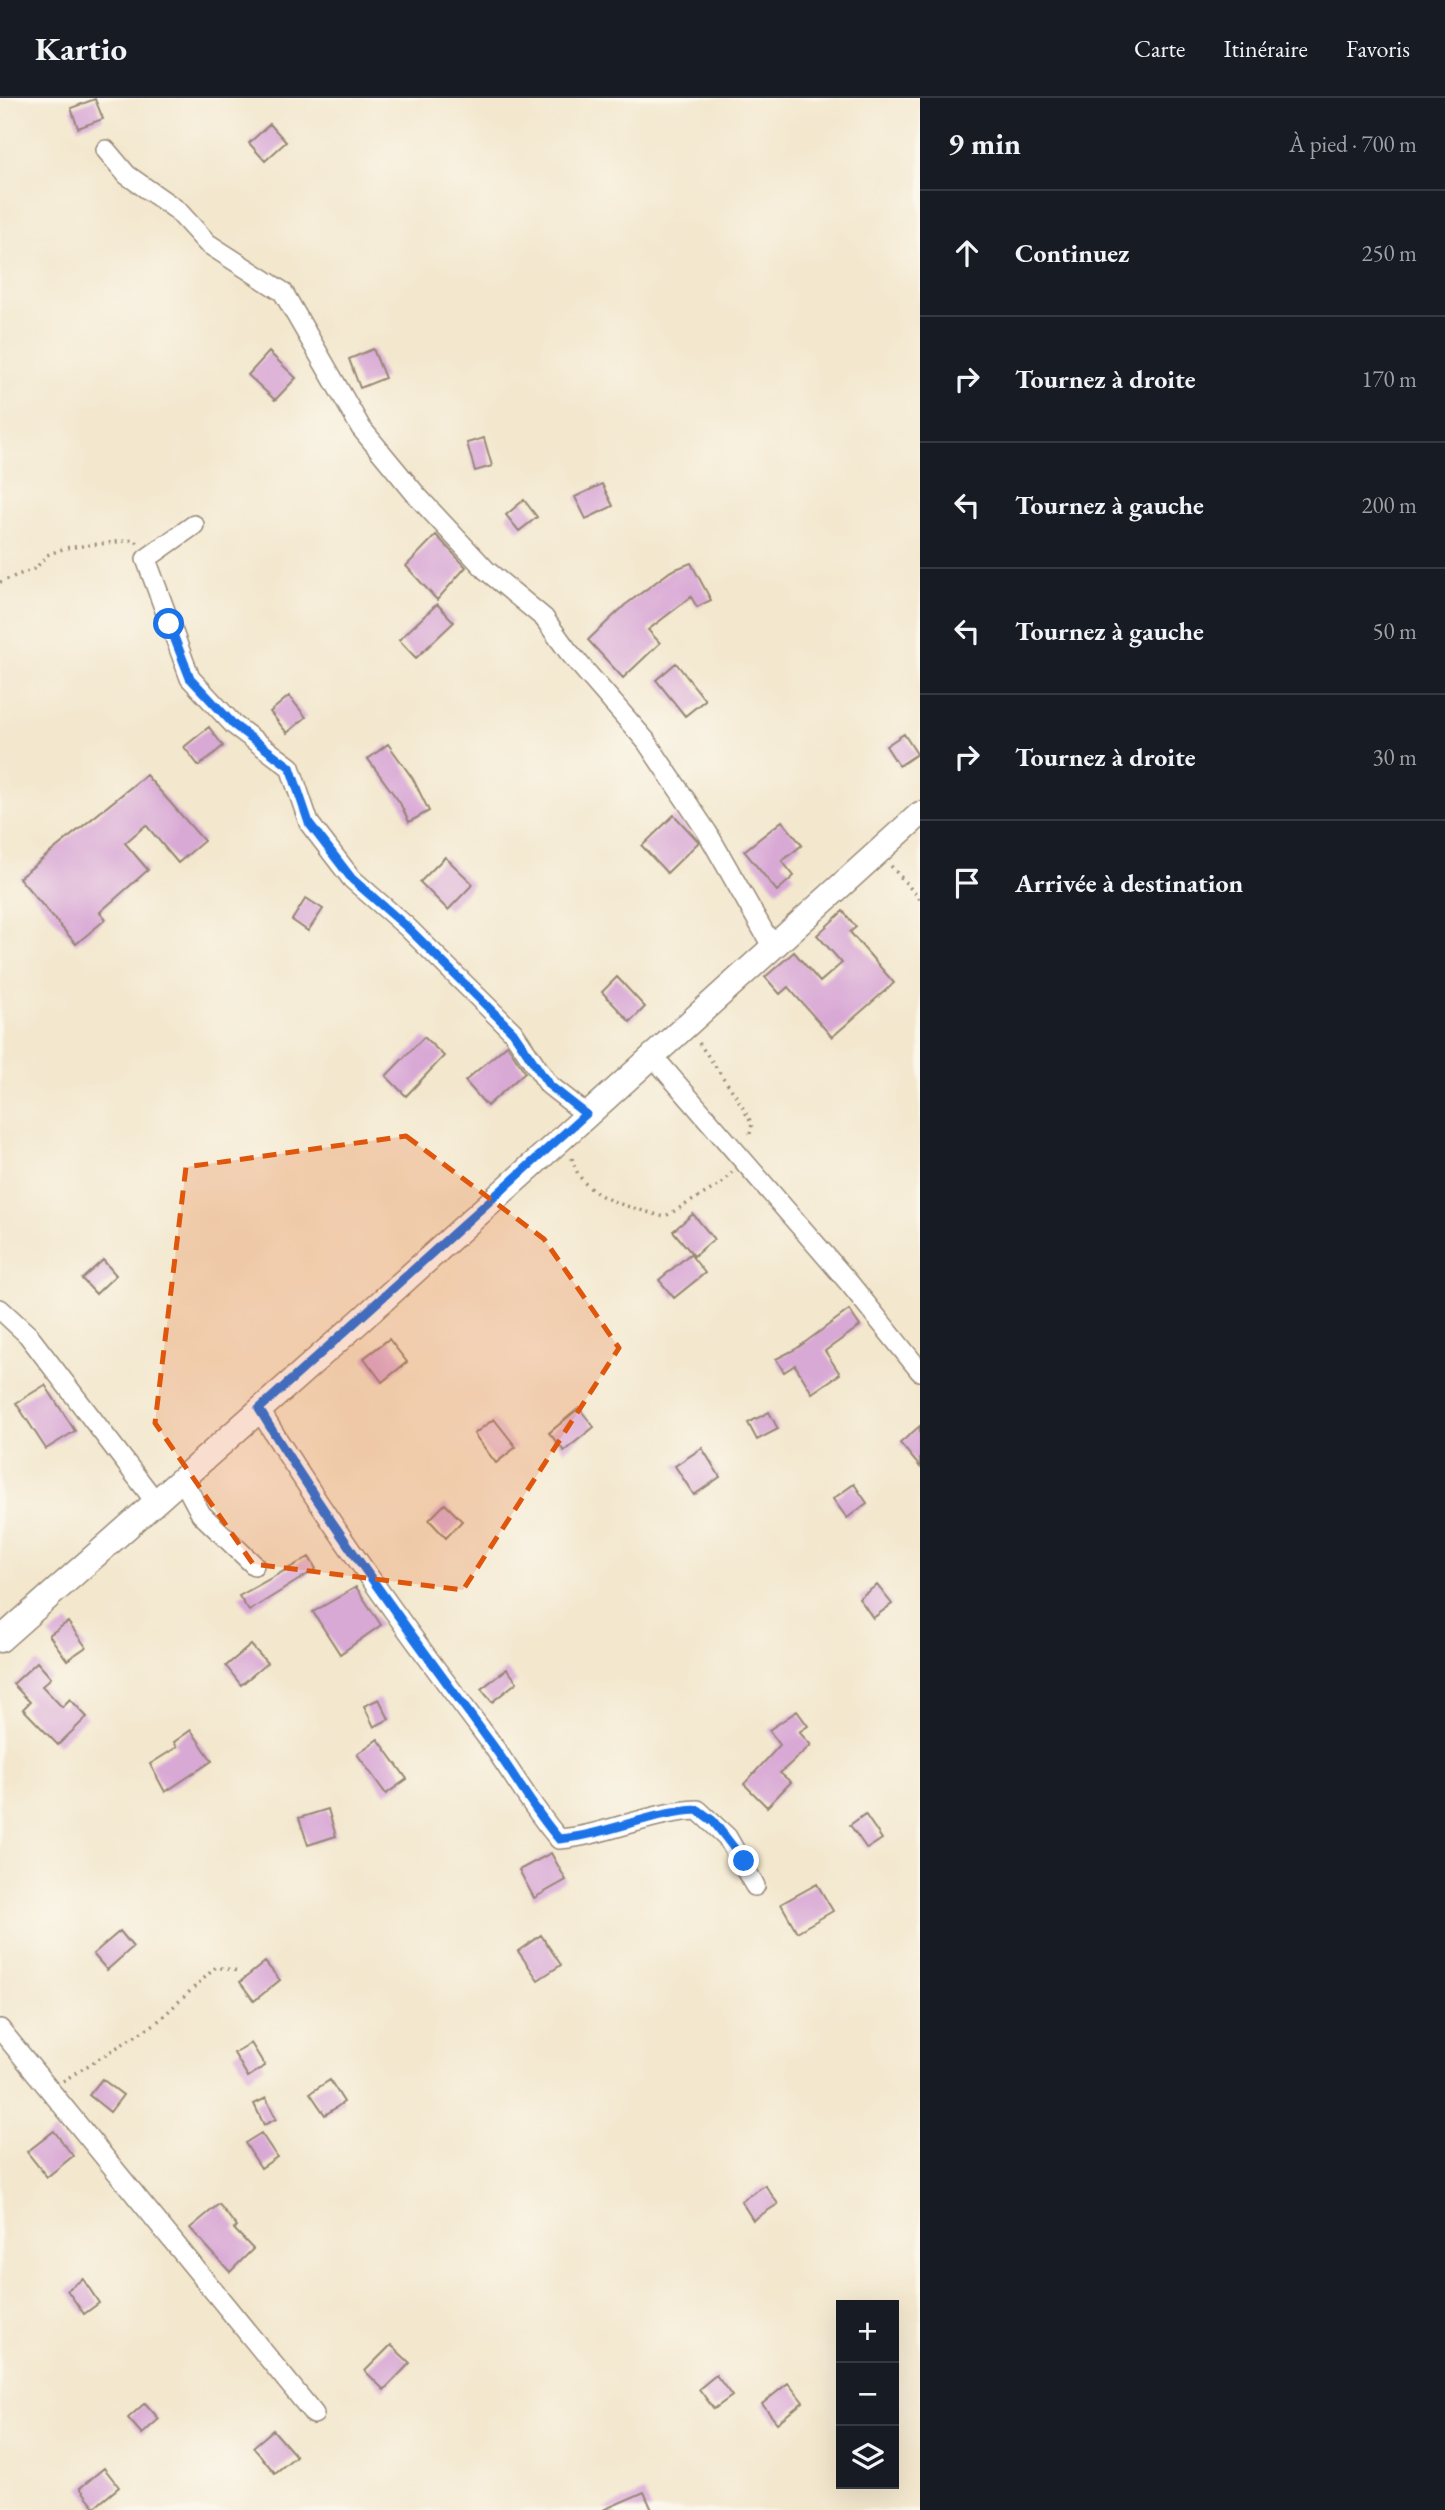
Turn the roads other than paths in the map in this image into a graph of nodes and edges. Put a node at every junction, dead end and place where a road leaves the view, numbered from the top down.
1 (106, 149) dead end
2 (194, 525) dead end
3 (920, 814) edge
4 (772, 946) junction
5 (651, 1054) junction
6 (586, 1114) junction
7 (0, 1309) edge
8 (920, 1371) edge
9 (259, 1409) junction
10 (182, 1478) junction
11 (155, 1501) junction
12 (254, 1565) dead end
13 (0, 1640) edge
14 (755, 1885) dead end
15 (0, 2029) edge
16 (314, 2414) dead end

1 - 4 street
2 - 6 street
3 - 4 street
4 - 5 street
5 - 6 street
5 - 8 street
6 - 9 street
7 - 11 street
9 - 10 street
9 - 14 street
10 - 11 street
10 - 12 street
11 - 13 street
15 - 16 street

